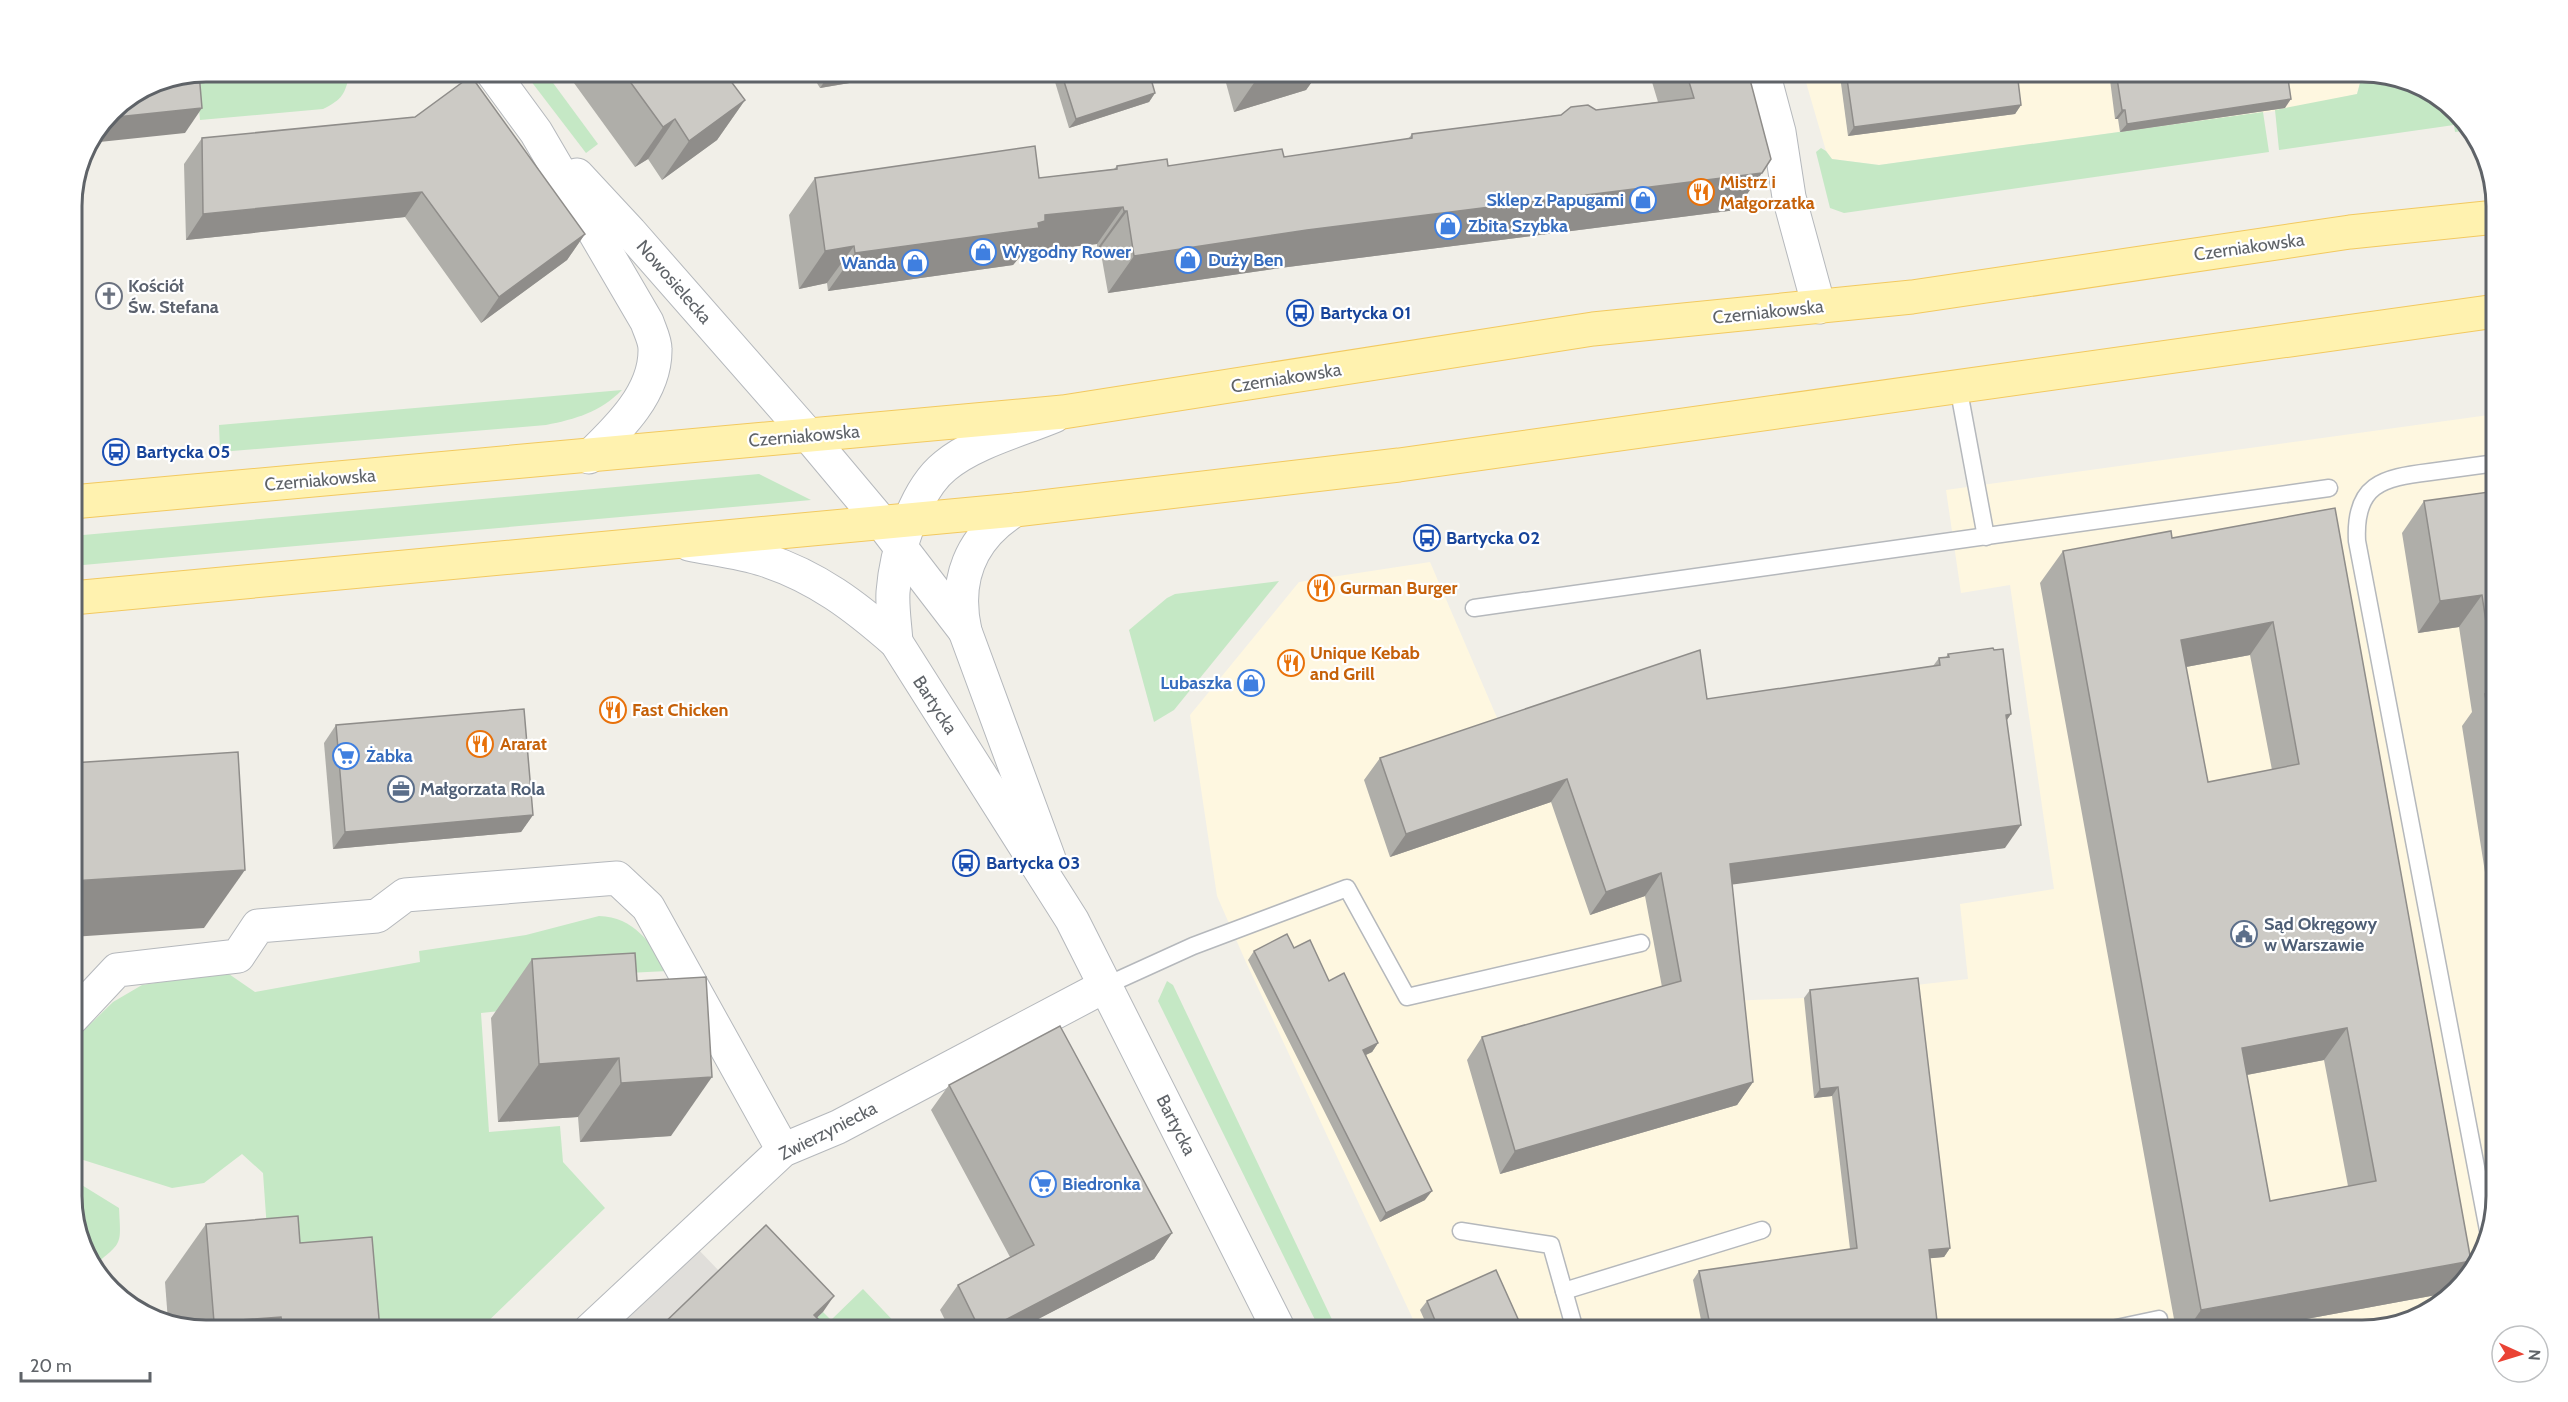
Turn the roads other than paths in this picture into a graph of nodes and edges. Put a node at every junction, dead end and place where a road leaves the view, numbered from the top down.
1 (499, 82) edge
2 (1765, 82) edge
3 (536, 132) junction
4 (2485, 217) edge
5 (1819, 307) junction
6 (2485, 313) edge
7 (1958, 386) junction
8 (1063, 412) junction
9 (809, 436) junction
10 (589, 457) junction
11 (2485, 464) edge
12 (2329, 488) dead end
13 (83, 501) edge
14 (1015, 510) junction
15 (898, 530) junction
16 (1986, 537) junction
17 (684, 543) junction
18 (83, 597) edge
19 (1474, 608) dead end
20 (965, 631) junction
21 (896, 642) junction
22 (1072, 920) junction
23 (1641, 943) dead end
24 (1105, 986) junction
25 (83, 1006) edge
26 (783, 1150) junction
27 (2484, 1210) edge
28 (1762, 1230) dead end
29 (1461, 1231) dead end
30 (1564, 1291) junction
31 (2158, 1319) dead end
32 (601, 1320) edge
33 (1274, 1320) edge
34 (1572, 1320) edge
35 (2153, 1320) edge

1 - 3 street, Nowosielecka
2 - 5 street
3 - 9 street, Nowosielecka
3 - 10 street, Nowosielecka
4 - 5 main road, Czerniakowska
5 - 8 main road, Czerniakowska
6 - 7 main road
7 - 14 main road
7 - 16 lane
8 - 9 main road, Czerniakowska
8 - 15 street, Bartycka
9 - 10 main road, Czerniakowska
9 - 15 street, Bartycka
10 - 13 main road, Czerniakowska
11 - 27 lane
12 - 16 lane
14 - 15 main road
14 - 20 street, Bartycka
15 - 17 main road
15 - 20 street, Bartycka
15 - 21 street, Bartycka
16 - 19 lane
17 - 18 main road
17 - 21 street, Bartycka
20 - 22 street, Bartycka
21 - 22 street, Bartycka
22 - 24 street, Bartycka
23 - 24 lane
24 - 26 street, Zwierzyniecka
24 - 33 street, Bartycka
25 - 26 street
26 - 32 street, Zwierzyniecka
28 - 30 lane
29 - 30 lane
30 - 34 lane
31 - 35 lane

